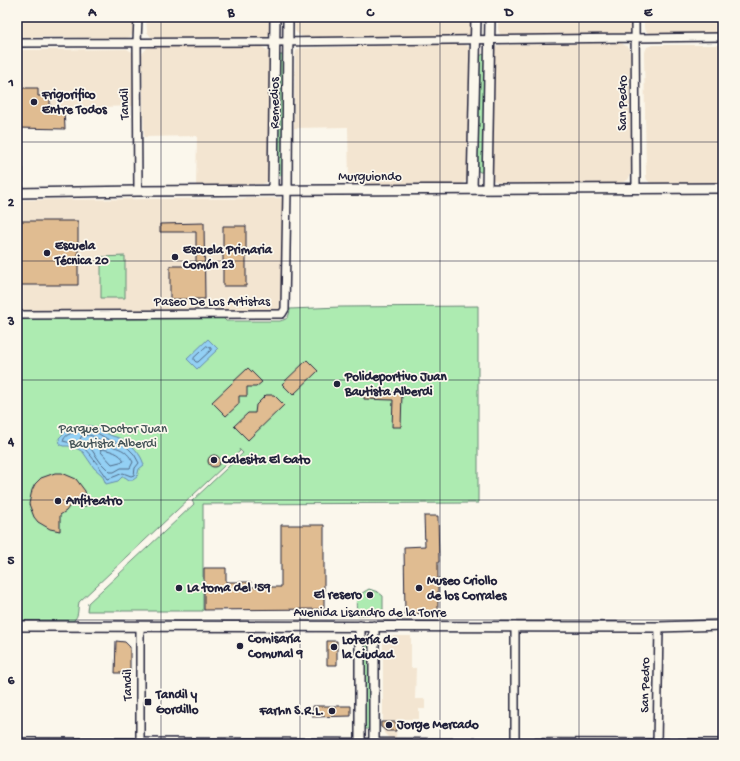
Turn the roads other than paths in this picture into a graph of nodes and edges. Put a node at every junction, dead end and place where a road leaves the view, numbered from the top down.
1 (138, 17) edge
2 (274, 17) edge
3 (288, 17) edge
4 (476, 17) edge
5 (490, 17) edge
6 (635, 17) edge
7 (723, 38) edge
8 (635, 39) junction
9 (476, 40) junction
10 (490, 40) junction
11 (137, 42) junction
12 (274, 42) junction
13 (288, 42) junction
14 (17, 43) edge
15 (636, 188) junction
16 (723, 188) edge
17 (472, 189) junction
18 (487, 189) junction
19 (273, 190) junction
20 (287, 190) junction
21 (138, 191) junction
22 (17, 193) edge
23 (17, 315) edge
24 (723, 625) edge
25 (17, 626) edge
26 (140, 626) junction
27 (360, 626) junction
28 (374, 626) junction
29 (515, 626) junction
30 (659, 626) junction
31 (17, 742) edge
32 (140, 743) edge
33 (360, 743) edge
34 (374, 743) edge
35 (514, 743) edge
36 (657, 744) edge
37 (723, 744) edge

1 - 11 street, Tandil
2 - 12 street, Remedios
3 - 13 street, Remedios
4 - 9 street
5 - 10 street
6 - 8 street, San Pedro
7 - 8 street
8 - 10 street
8 - 15 street, San Pedro
9 - 10 street
9 - 13 street
9 - 17 street
10 - 18 street
11 - 12 street
11 - 14 street
11 - 21 street, Tandil
12 - 13 street
12 - 19 street, Remedios
13 - 20 street, Remedios
15 - 16 street, Murguiondo
15 - 18 street, Murguiondo
17 - 18 street, Murguiondo
17 - 20 street, Murguiondo
19 - 20 street, Murguiondo
19 - 21 street, Murguiondo
20 - 23 street, Paseo De Los Artistas
21 - 22 street, Murguiondo
24 - 30 street, Avenida Lisandro de la Torre
25 - 26 street, Avenida Lisandro de la Torre
26 - 27 street, Avenida Lisandro de la Torre
26 - 32 street, Tandil
27 - 28 street, Avenida Lisandro de la Torre
27 - 33 street
28 - 29 street, Avenida Lisandro de la Torre
28 - 34 street
29 - 30 street, Avenida Lisandro de la Torre
29 - 35 street
30 - 36 street, San Pedro
31 - 32 street
32 - 33 street
33 - 34 street
34 - 35 street
35 - 36 street
36 - 37 street

